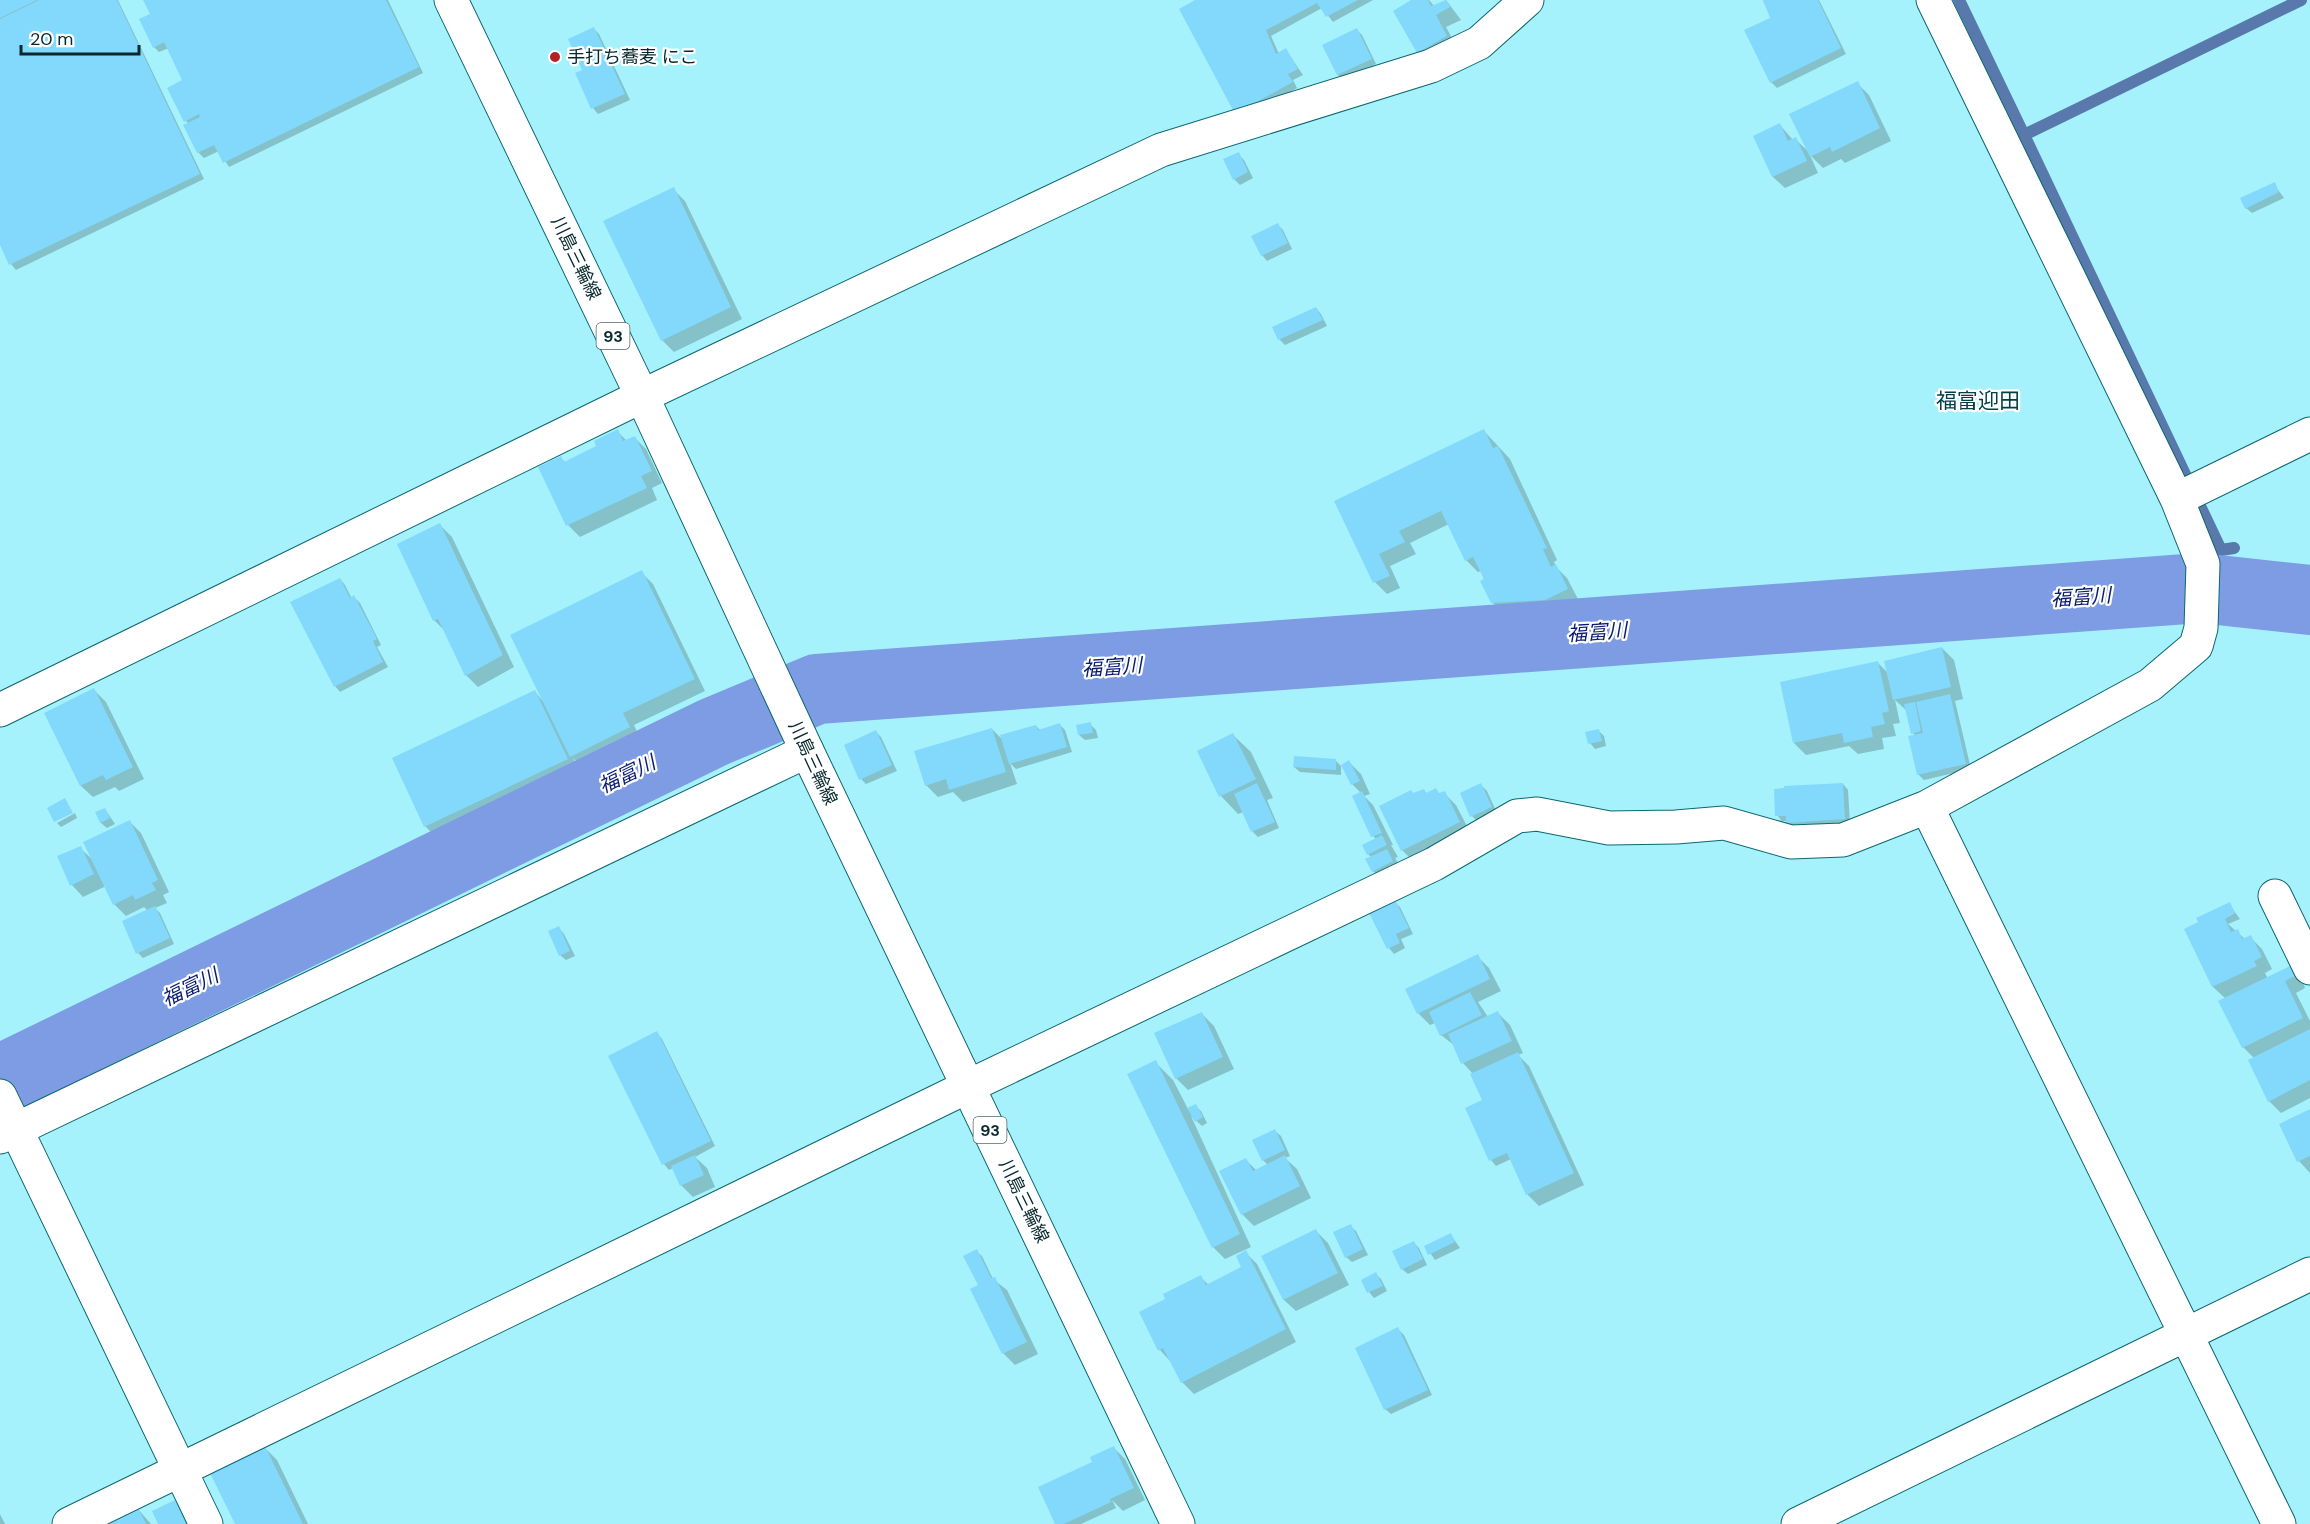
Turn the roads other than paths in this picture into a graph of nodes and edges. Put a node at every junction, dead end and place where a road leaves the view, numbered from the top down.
1 (452, 0) edge
2 (1527, 0) edge
3 (1933, 0) edge
4 (642, 396) junction
5 (2310, 434) edge
6 (2188, 493) junction
7 (0, 710) edge
8 (803, 743) junction
9 (1927, 807) junction
10 (2275, 896) dead end
11 (2310, 968) edge
12 (969, 1086) junction
13 (7, 1120) edge
14 (2310, 1274) edge
15 (2187, 1334) junction
16 (180, 1471) junction
17 (69, 1524) edge
18 (206, 1524) edge
19 (1178, 1524) edge
20 (1798, 1524) edge
21 (2279, 1524) edge

1 - 4 street, 川島三輪線 / 93
2 - 4 street
3 - 6 street
4 - 7 street
4 - 8 street, 川島三輪線 / 93
5 - 6 street
6 - 9 street
8 - 12 street, 川島三輪線 / 93
8 - 13 street
9 - 12 street
9 - 15 street
10 - 11 street
12 - 16 street
12 - 19 street, 川島三輪線 / 93
13 - 16 street
14 - 15 street
15 - 20 street
15 - 21 street
16 - 17 street
16 - 18 street

